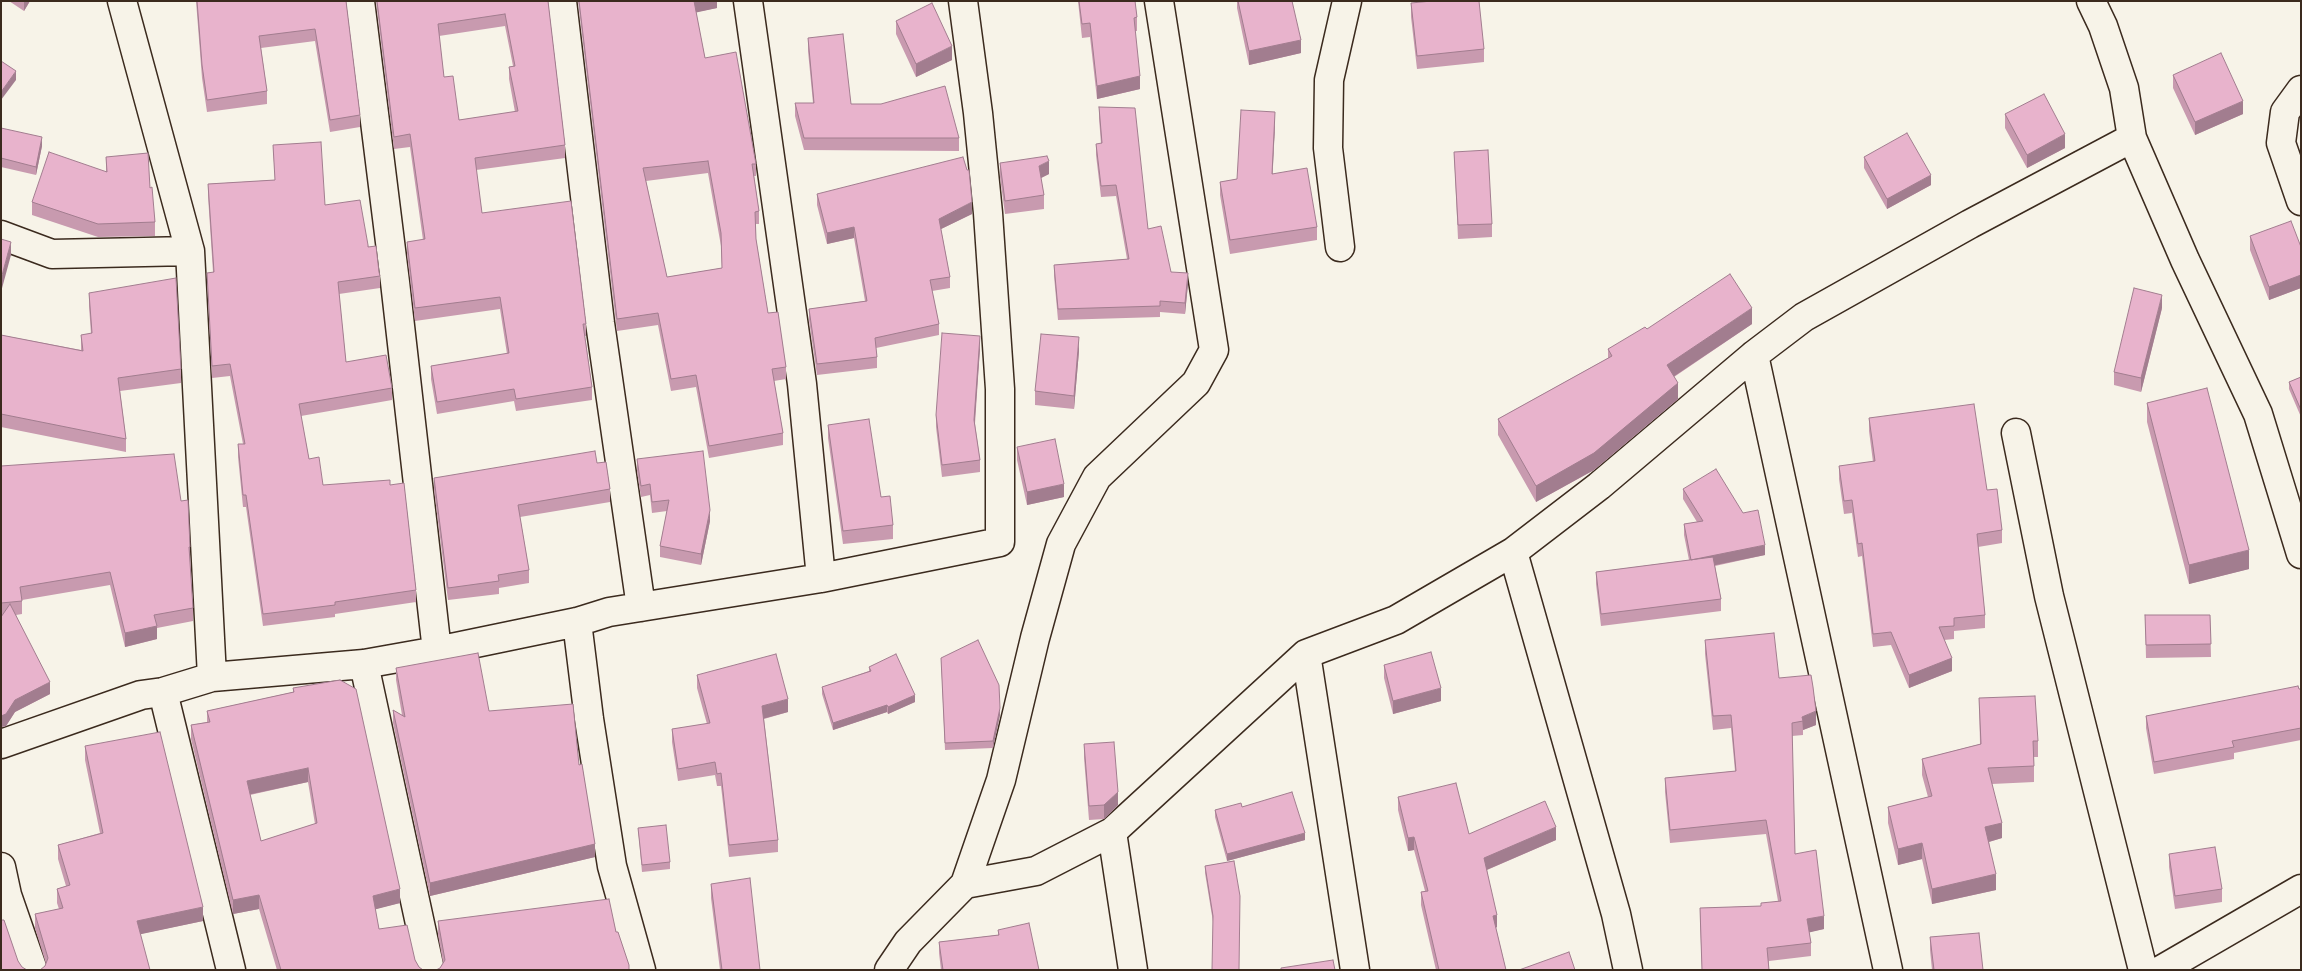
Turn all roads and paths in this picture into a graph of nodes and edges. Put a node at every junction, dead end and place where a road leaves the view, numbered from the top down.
1 (122, 1) edge
2 (360, 1) edge
3 (562, 1) edge
4 (748, 1) edge
5 (963, 1) edge
6 (1160, 1) edge
7 (1347, 1) edge
8 (2091, 1) edge
9 (2301, 90) edge
10 (2132, 138) junction
11 (2301, 201) edge
12 (1, 236) edge
13 (1340, 247) dead end
14 (190, 251) junction
15 (1754, 355) junction
16 (2016, 433) dead end
17 (1513, 552) junction
18 (2301, 554) edge
19 (821, 578) junction
20 (641, 607) junction
21 (577, 622) junction
22 (437, 651) junction
23 (1306, 654) junction
24 (364, 664) junction
25 (212, 677) junction
26 (163, 692) junction
27 (1, 744) edge
28 (1112, 832) junction
29 (1, 867) edge
30 (965, 884) junction
31 (2301, 889) edge
32 (33, 970) edge
33 (231, 970) edge
34 (430, 970) edge
35 (641, 970) edge
36 (889, 970) edge
37 (1132, 970) edge
38 (1355, 970) edge
39 (1628, 970) edge
40 (1888, 970) edge
41 (2142, 970) edge
42 (2161, 970) edge

1 - 14 street
2 - 22 street
3 - 20 street
4 - 19 street
5 - 19 street
6 - 30 street
7 - 13 street
8 - 10 street
9 - 11 street
10 - 15 street
10 - 18 street
12 - 14 street
14 - 25 street
15 - 17 street
15 - 40 street
16 - 41 street
17 - 23 street
17 - 39 street
19 - 20 street
20 - 21 street
21 - 22 street
21 - 35 street
22 - 24 street
23 - 28 street
23 - 38 street
24 - 25 street
24 - 34 street
25 - 26 street
26 - 27 street
26 - 33 street
28 - 30 street
28 - 37 street
29 - 32 street
30 - 36 street
31 - 42 street

